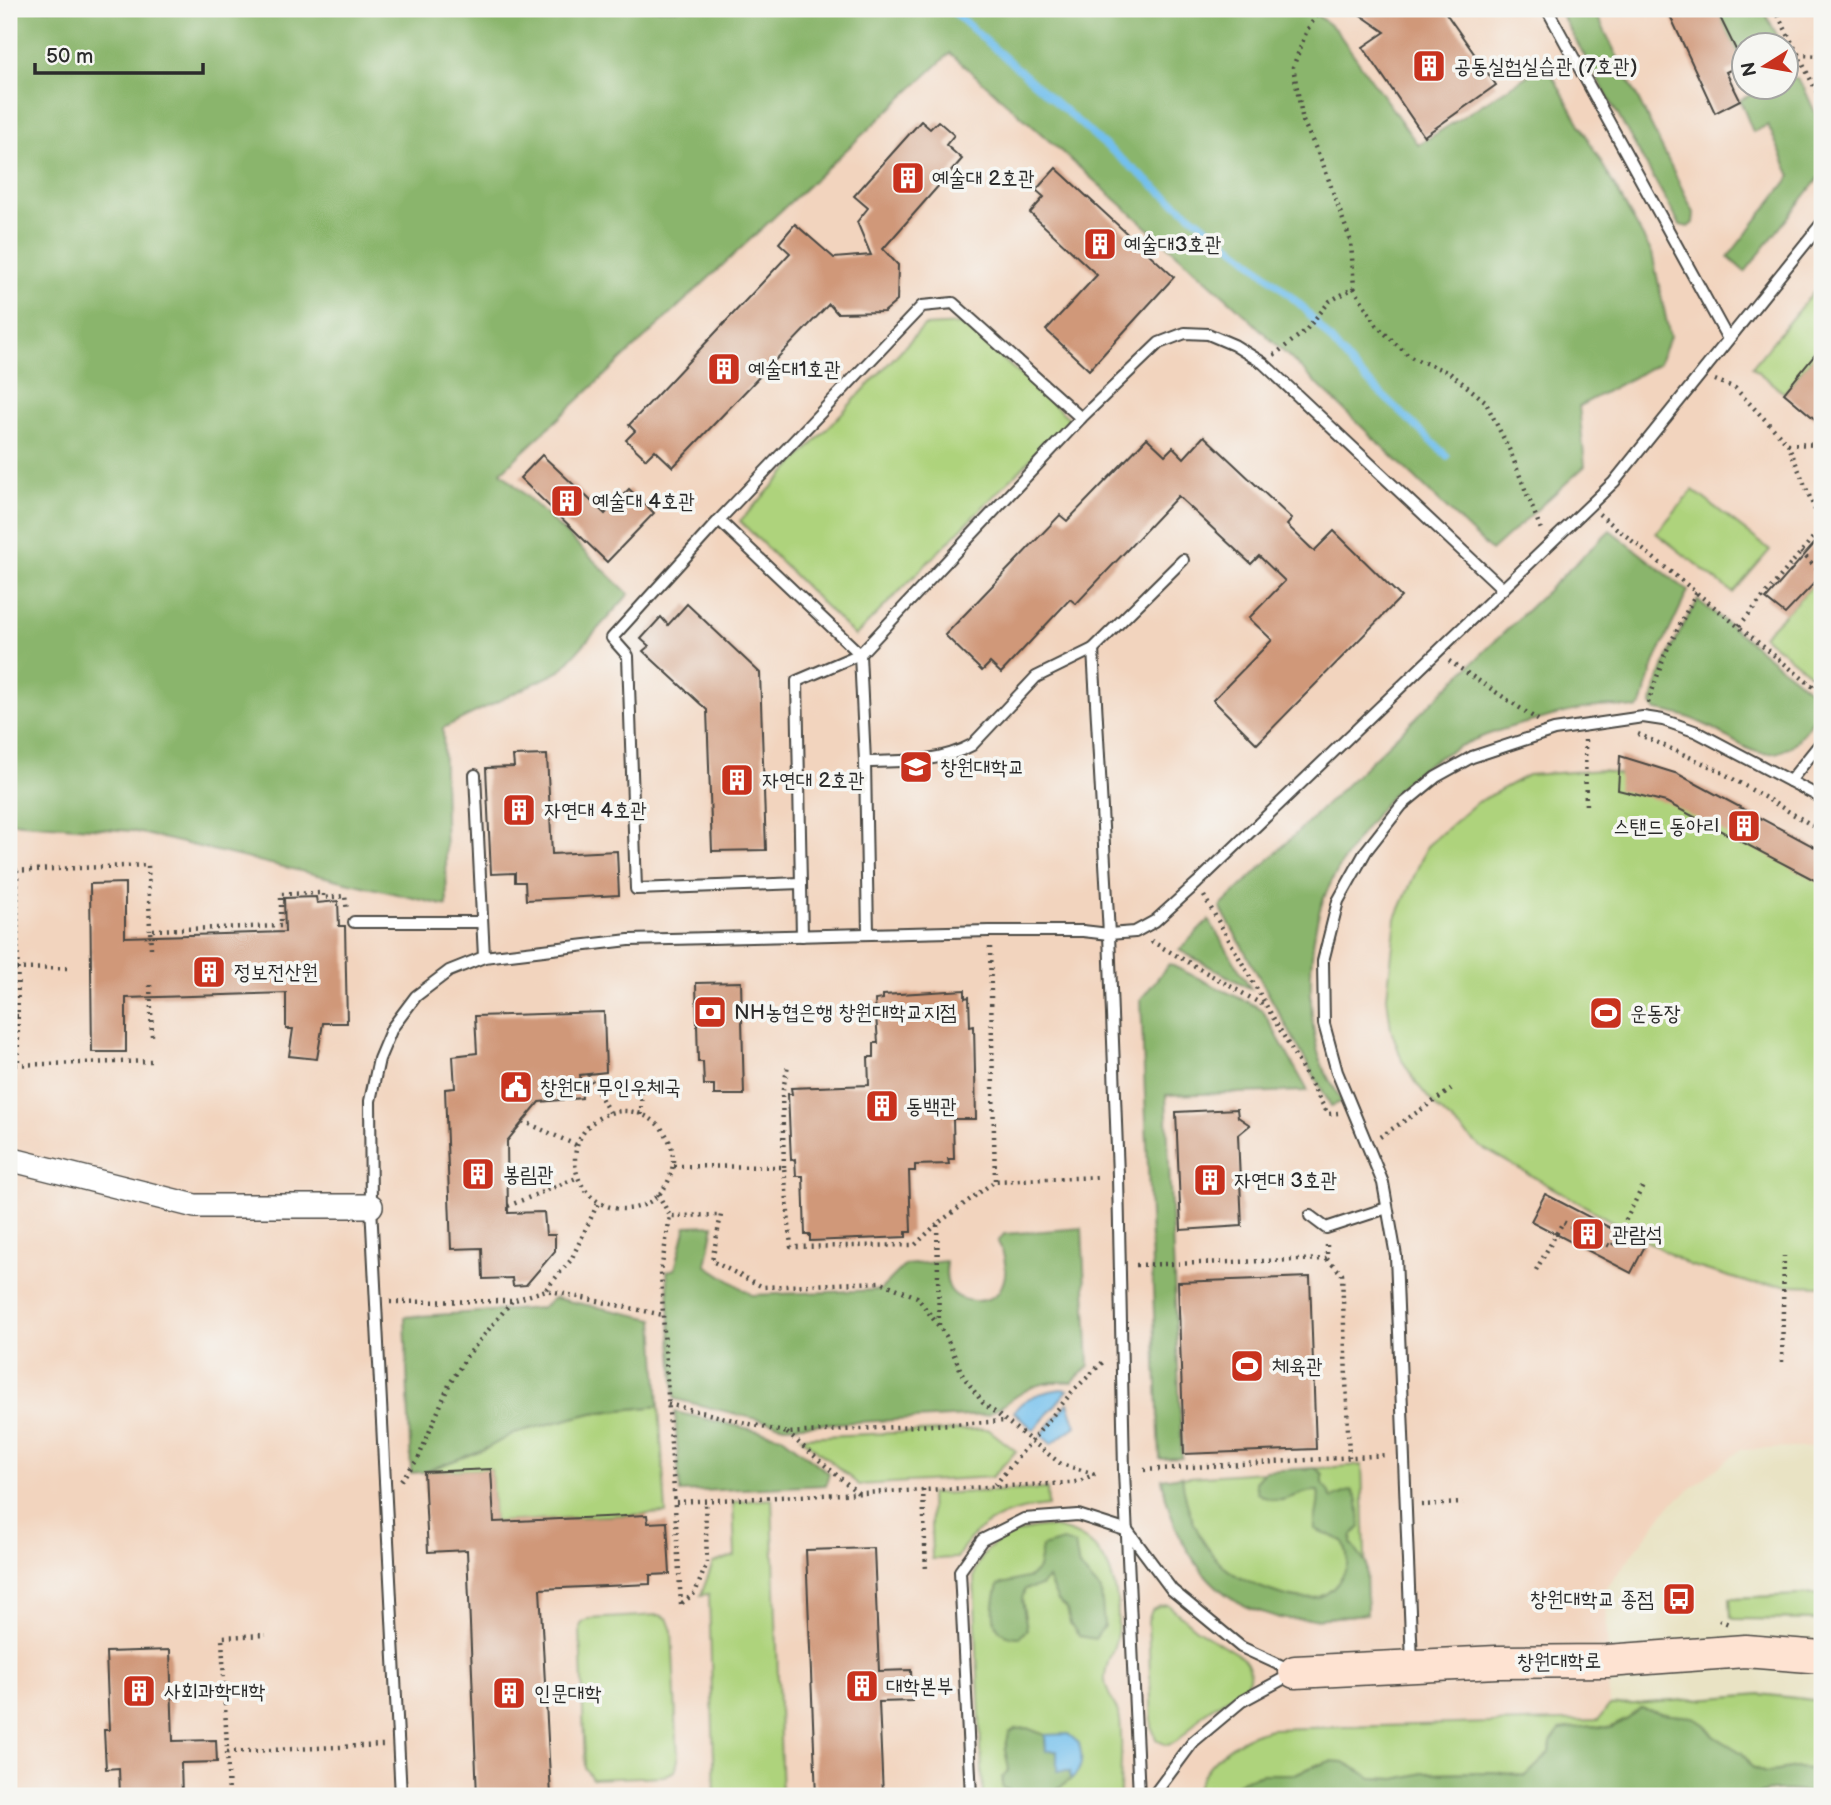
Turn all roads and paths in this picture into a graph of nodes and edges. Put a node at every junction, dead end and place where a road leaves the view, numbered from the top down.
1 (1321, 9) edge
2 (1547, 9) edge
3 (1775, 9) edge
4 (1781, 9) edge
5 (1778, 16) junction
6 (1787, 32) edge
7 (1800, 55) edge
8 (1800, 57) edge
9 (1822, 57) edge
10 (1822, 102) edge
11 (1822, 223) edge
12 (1354, 288) junction
13 (1728, 339) junction
14 (1263, 363) junction
15 (1700, 374) junction
16 (1081, 418) junction
17 (1788, 443) junction
18 (1822, 445) edge
19 (1589, 506) junction
20 (719, 520) junction
21 (1548, 547) junction
22 (1801, 552) junction
23 (1183, 561) dead end
24 (1822, 574) edge
25 (1503, 589) junction
26 (1697, 591) junction
27 (1739, 626) junction
28 (1093, 649) junction
29 (1436, 653) junction
30 (860, 654) junction
31 (1822, 674) edge
32 (1813, 686) junction
33 (1822, 694) edge
34 (1643, 717) junction
35 (1585, 725) junction
36 (1554, 730) junction
37 (1637, 733) dead end
38 (1822, 741) edge
39 (865, 762) junction
40 (475, 775) dead end
41 (1790, 781) junction
42 (1822, 799) edge
43 (1586, 810) dead end
44 (1822, 831) edge
45 (17, 870) junction
46 (9, 871) edge
47 (801, 883) junction
48 (1197, 883) junction
49 (351, 919) joint
50 (482, 922) junction
51 (150, 930) junction
52 (989, 931) junction
53 (1135, 932) junction
54 (869, 934) junction
55 (1109, 934) junction
56 (802, 936) junction
57 (151, 948) dead end
58 (484, 957) junction
59 (72, 968) dead end
60 (18, 969) junction
61 (9, 970) edge
62 (150, 985) dead end
63 (1267, 1006) junction
64 (9, 1016) edge
65 (18, 1016) junction
66 (152, 1036) dead end
67 (153, 1060) dead end
68 (18, 1064) junction
69 (9, 1065) edge
70 (788, 1065) dead end
71 (588, 1074) dead end
72 (642, 1075) dead end
73 (1455, 1087) dead end
74 (1352, 1110) junction
75 (610, 1114) junction
76 (641, 1115) junction
77 (523, 1121) dead end
78 (1367, 1145) junction
79 (578, 1146) junction
80 (9, 1159) edge
81 (674, 1166) junction
82 (784, 1167) junction
83 (579, 1177) junction
84 (1101, 1177) dead end
85 (995, 1181) junction
86 (1644, 1184) dead end
87 (658, 1194) junction
88 (599, 1201) junction
89 (371, 1206) junction
90 (508, 1206) dead end
91 (1387, 1208) junction
92 (670, 1216) junction
93 (1310, 1216) dead end
94 (937, 1224) junction
95 (1326, 1228) junction
96 (1784, 1256) dead end
97 (1327, 1259) junction
98 (1120, 1266) junction
99 (1536, 1270) dead end
100 (545, 1290) junction
101 (512, 1301) junction
102 (375, 1302) junction
103 (663, 1315) junction
104 (939, 1326) junction
105 (1121, 1345) junction
106 (1782, 1362) dead end
107 (668, 1404) junction
108 (1007, 1421) junction
109 (787, 1433) junction
110 (1032, 1441) junction
111 (1404, 1454) junction
112 (1349, 1457) junction
113 (1144, 1470) dead end
114 (995, 1485) junction
115 (923, 1489) junction
116 (858, 1493) junction
117 (386, 1499) junction
118 (705, 1500) junction
119 (676, 1502) junction
120 (1462, 1503) dead end
121 (1406, 1506) junction
122 (1128, 1531) junction
123 (926, 1573) dead end
124 (266, 1634) dead end
125 (1822, 1657) edge
126 (1412, 1666) junction
127 (1295, 1672) junction
128 (398, 1744) junction
129 (227, 1752) junction
130 (229, 1796) edge
131 (401, 1796) edge
132 (971, 1796) edge
133 (1139, 1796) edge
134 (1153, 1796) edge

1 - 12 path
2 - 13 lane
3 - 5 path
4 - 5 path
5 - 6 path
7 - 9 path
8 - 10 path
11 - 13 lane
12 - 14 path
12 - 21 path
13 - 15 lane
14 - 16 lane
14 - 25 lane
15 - 17 path
15 - 19 lane
16 - 20 lane
16 - 30 lane
17 - 18 path
17 - 22 path
19 - 21 lane
19 - 26 path
20 - 30 lane
20 - 47 lane
21 - 25 lane
22 - 24 path
22 - 27 path
23 - 28 lane
25 - 29 lane
26 - 27 path
26 - 34 path
27 - 32 path
28 - 39 lane
28 - 55 lane
29 - 36 path
29 - 48 lane
30 - 39 lane
30 - 47 lane
31 - 32 path
32 - 33 path
34 - 35 lane
34 - 41 lane
35 - 36 lane
35 - 43 path
36 - 74 lane
37 - 44 path
38 - 41 lane
39 - 54 lane
40 - 50 lane
41 - 42 lane
45 - 46 path
45 - 51 path
45 - 60 path
47 - 56 lane
48 - 53 lane
48 - 63 path
49 - 50 lane
49 - 51 path
50 - 58 lane
51 - 57 path
52 - 54 lane
52 - 55 lane
52 - 85 path
53 - 55 lane
53 - 63 path
54 - 56 lane
55 - 98 lane
56 - 58 lane
58 - 89 lane
59 - 60 path
60 - 61 path
60 - 65 path
62 - 66 path
63 - 74 path
64 - 65 path
65 - 68 path
67 - 68 path
68 - 69 path
70 - 82 path
71 - 75 path
72 - 76 path
73 - 78 path
74 - 78 lane
75 - 76 path
75 - 79 path
76 - 81 path
77 - 79 path
78 - 91 lane
79 - 83 path
80 - 89 street
81 - 82 path
81 - 87 path
82 - 94 path
83 - 88 path
83 - 90 path
84 - 85 path
85 - 94 path
86 - 99 path
87 - 88 path
87 - 92 path
88 - 100 path
89 - 102 lane
91 - 95 lane
91 - 111 lane
92 - 103 path
92 - 104 path
93 - 95 lane
94 - 104 path
95 - 97 path
96 - 106 path
97 - 98 path
97 - 112 path
98 - 105 lane
100 - 101 path
100 - 103 path
101 - 102 path
101 - 117 path
102 - 117 lane
103 - 107 path
104 - 108 path
105 - 110 path
105 - 122 lane
107 - 109 path
107 - 119 path
108 - 109 path
108 - 110 path
109 - 116 path
110 - 114 path
110 - 114 path
111 - 112 path
111 - 121 lane
112 - 113 path
114 - 115 path
115 - 116 path
115 - 123 path
116 - 118 path
117 - 128 lane
118 - 119 path
118 - 119 path
120 - 121 path
121 - 126 lane
122 - 127 lane
122 - 132 lane
122 - 133 lane
124 - 129 path
125 - 126 street, 창원대학로
126 - 127 street, 창원대학로
127 - 134 lane
128 - 129 path
128 - 131 lane
129 - 130 path

